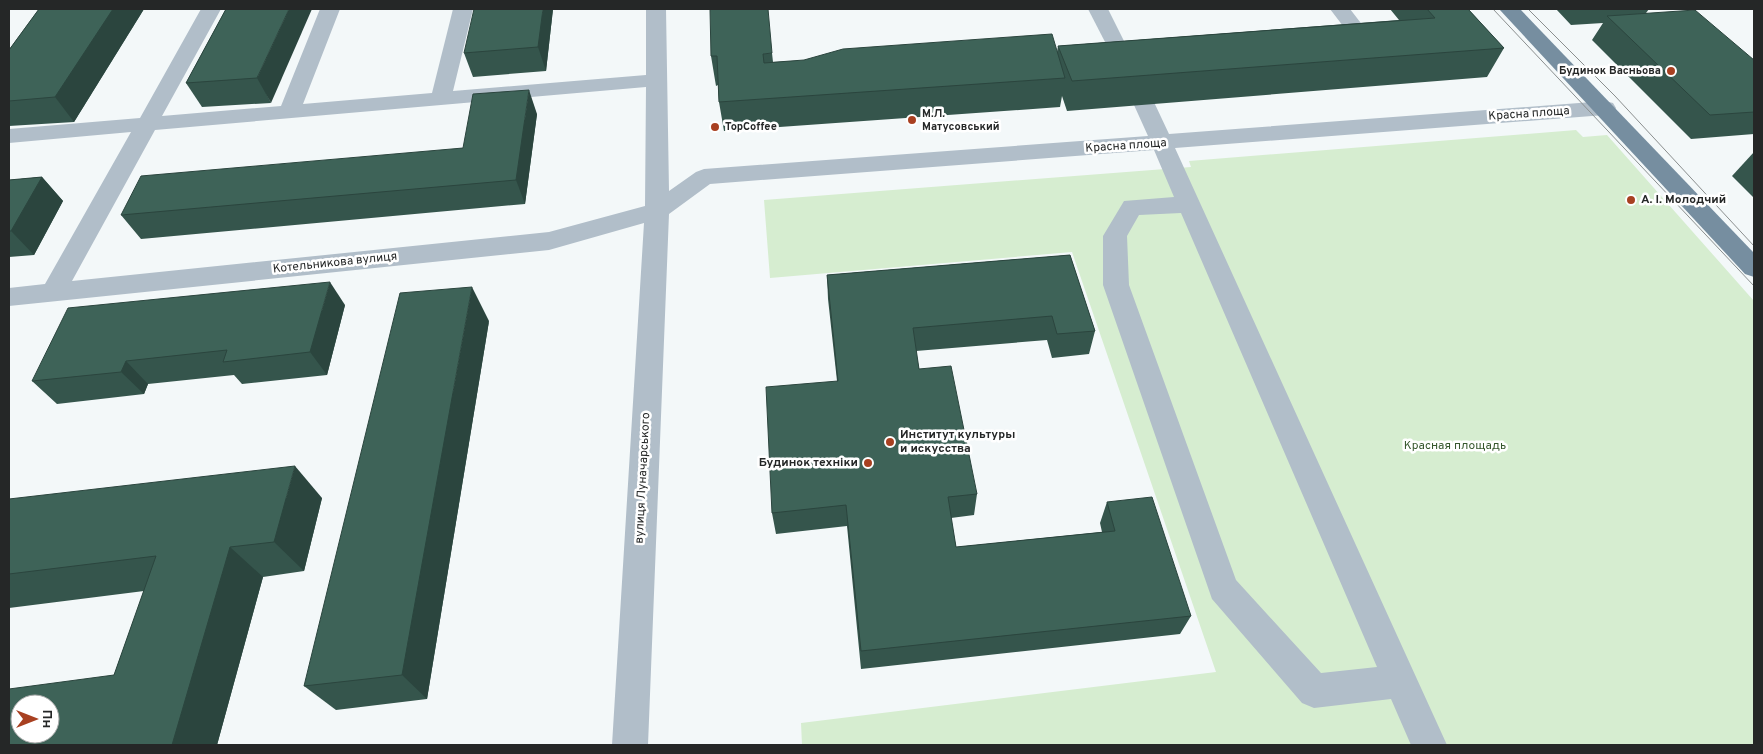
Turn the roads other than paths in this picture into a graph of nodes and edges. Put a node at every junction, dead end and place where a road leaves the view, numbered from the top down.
1 (211, 9) edge
2 (330, 9) edge
3 (463, 9) edge
4 (656, 9) edge
5 (1098, 9) edge
6 (1340, 9) edge
7 (1509, 9) edge
8 (1307, 35) edge
9 (1128, 69) edge
10 (657, 80) junction
11 (441, 98) junction
12 (1144, 104) edge
13 (1605, 108) junction
14 (289, 112) junction
15 (147, 124) junction
16 (9, 136) edge
17 (1163, 143) junction
18 (1190, 205) junction
19 (658, 211) junction
20 (1754, 268) edge
21 (53, 293) junction
22 (9, 297) edge
23 (1401, 681) junction
24 (630, 745) edge
25 (1429, 745) edge

1 - 15 street
2 - 14 street
3 - 11 street
4 - 10 street, вулиця Луначарського
5 - 9 street
6 - 8 street
7 - 13 main road
10 - 11 street
10 - 19 street, вулиця Луначарського
11 - 14 street
12 - 17 street
13 - 17 street, Красна площа
13 - 20 main road
14 - 15 street
15 - 16 street
15 - 21 street
17 - 18 street
17 - 19 street, Красна площа
18 - 23 street
18 - 23 street
19 - 21 street, Котельникова вулиця
19 - 24 street, вулиця Луначарського
21 - 22 street, Котельникова вулиця
23 - 25 street

